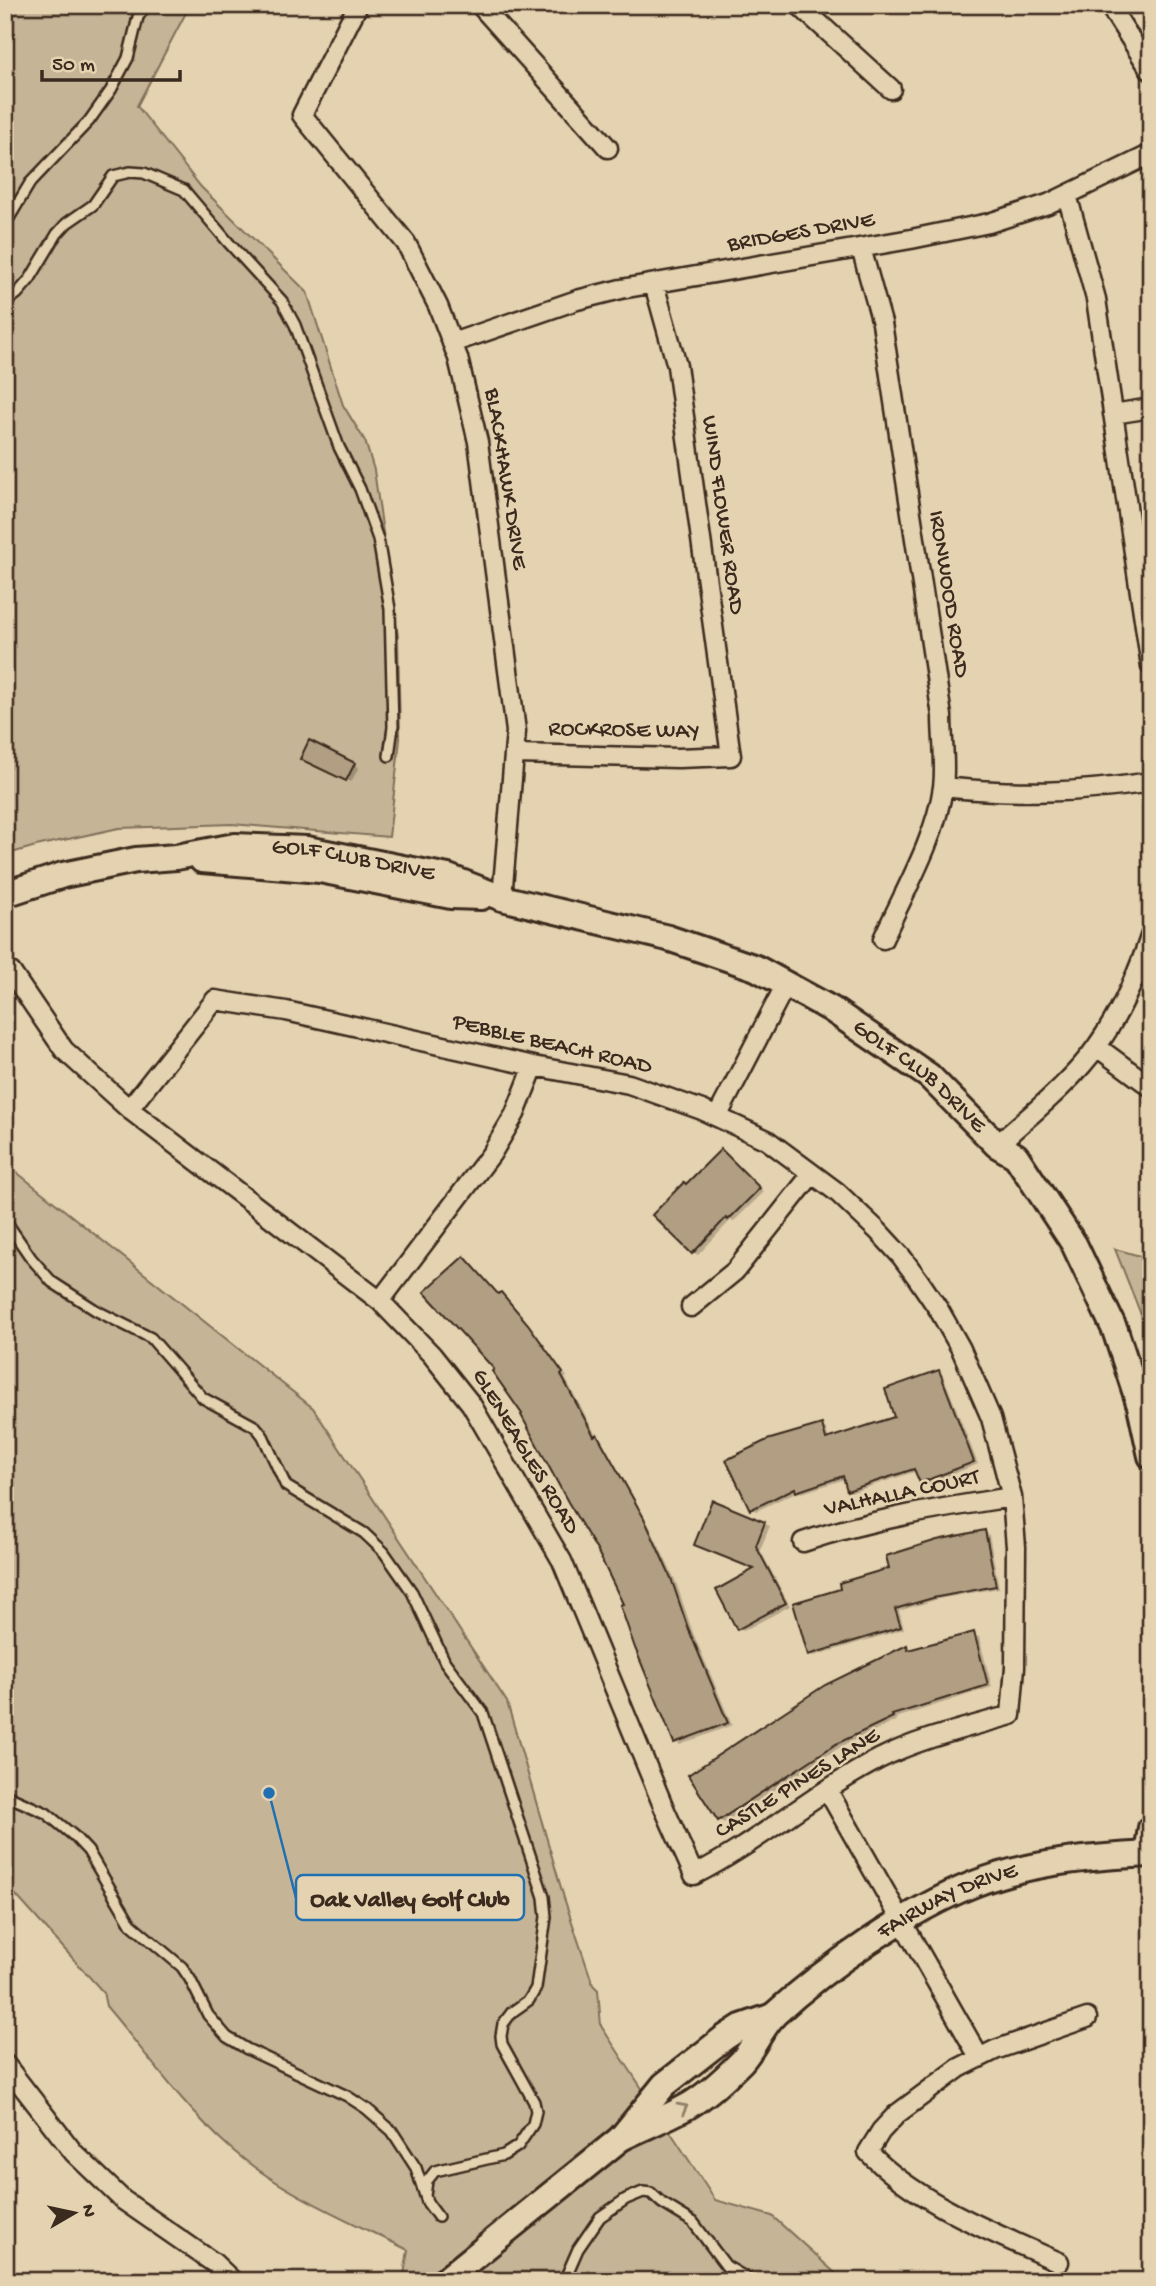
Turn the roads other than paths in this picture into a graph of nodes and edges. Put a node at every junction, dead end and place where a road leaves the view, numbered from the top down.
1 (146, 5) edge
2 (358, 5) edge
3 (480, 5) edge
4 (799, 5) edge
5 (1110, 5) edge
6 (1151, 71) edge
7 (891, 89) dead end
8 (608, 148) dead end
9 (1151, 155) edge
10 (1067, 195) junction
11 (5, 225) edge
12 (861, 248) junction
13 (654, 284) junction
14 (5, 303) edge
15 (452, 342) junction
16 (1151, 408) edge
17 (1114, 414) junction
18 (1148, 629) edge
19 (1151, 666) edge
20 (516, 754) junction
21 (389, 756) dead end
22 (731, 756) joint
23 (1151, 782) edge
24 (943, 787) junction
25 (5, 894) edge
26 (502, 898) junction
27 (1151, 934) edge
28 (883, 940) dead end
29 (12, 972) dead end
30 (786, 984) junction
31 (1097, 1048) junction
32 (534, 1066) junction
33 (1151, 1087) edge
34 (129, 1109) junction
35 (717, 1117) junction
36 (997, 1145) junction
37 (812, 1174) junction
38 (5, 1220) edge
39 (380, 1301) junction
40 (691, 1307) dead end
41 (1151, 1457) edge
42 (1012, 1497) junction
43 (803, 1542) dead end
44 (1011, 1715) joint
45 (828, 1791) junction
46 (5, 1795) edge
47 (1151, 1828) edge
48 (1149, 1854) edge
49 (694, 1875) joint
50 (904, 1921) junction
51 (773, 2016) junction
52 (1087, 2018) dead end
53 (709, 2050) junction
54 (979, 2057) junction
55 (5, 2064) edge
56 (728, 2073) junction
57 (621, 2138) junction
58 (425, 2196) junction
59 (438, 2217) dead end
60 (1059, 2262) dead end
61 (233, 2281) edge
62 (444, 2281) edge
63 (564, 2281) edge
64 (752, 2281) edge

1 - 11 lane
2 - 15 street, BLACKHAWK DRIVE
3 - 8 street
4 - 7 street
5 - 6 street
9 - 10 street, BRIDGES DRIVE
10 - 12 street, BRIDGES DRIVE
10 - 17 street
12 - 13 street, BRIDGES DRIVE
12 - 24 street, IRONWOOD ROAD
13 - 15 street, BRIDGES DRIVE
13 - 22 street, WIND FLOWER ROAD
14 - 21 lane
15 - 20 street, BLACKHAWK DRIVE
16 - 17 street
17 - 18 street
18 - 19 street
20 - 22 street, ROCKROSE WAY
20 - 26 street, BLACKHAWK DRIVE
23 - 24 street
24 - 28 street, IRONWOOD ROAD
25 - 26 street, GOLF CLUB DRIVE
26 - 30 street, GOLF CLUB DRIVE
27 - 31 street
29 - 34 street, GLENEAGLES ROAD
30 - 35 street
30 - 36 street, GOLF CLUB DRIVE
31 - 33 street
31 - 36 street
32 - 34 street, PEBBLE BEACH ROAD
32 - 35 street, PEBBLE BEACH ROAD
32 - 39 street
34 - 39 street, GLENEAGLES ROAD
35 - 37 street, PEBBLE BEACH ROAD
36 - 41 street, GOLF CLUB DRIVE
37 - 40 street
37 - 42 street, PEBBLE BEACH ROAD
38 - 58 lane
39 - 49 street, GLENEAGLES ROAD
42 - 43 street, VALHALLA COURT
42 - 44 street, PEBBLE BEACH ROAD
44 - 45 street, CASTLE PINES LANE
45 - 49 street, CASTLE PINES LANE
45 - 50 street
46 - 58 lane
47 - 48 street
48 - 50 street, FAIRWAY DRIVE
50 - 51 street, FAIRWAY DRIVE
50 - 54 street
51 - 53 street, FAIRWAY DRIVE
51 - 56 street, FAIRWAY DRIVE
52 - 54 street
53 - 56 street
53 - 57 street, FAIRWAY DRIVE
54 - 60 street
55 - 61 street
57 -> 56 street, FAIRWAY DRIVE
57 - 62 street, FAIRWAY DRIVE
58 - 59 lane
63 - 64 lane

